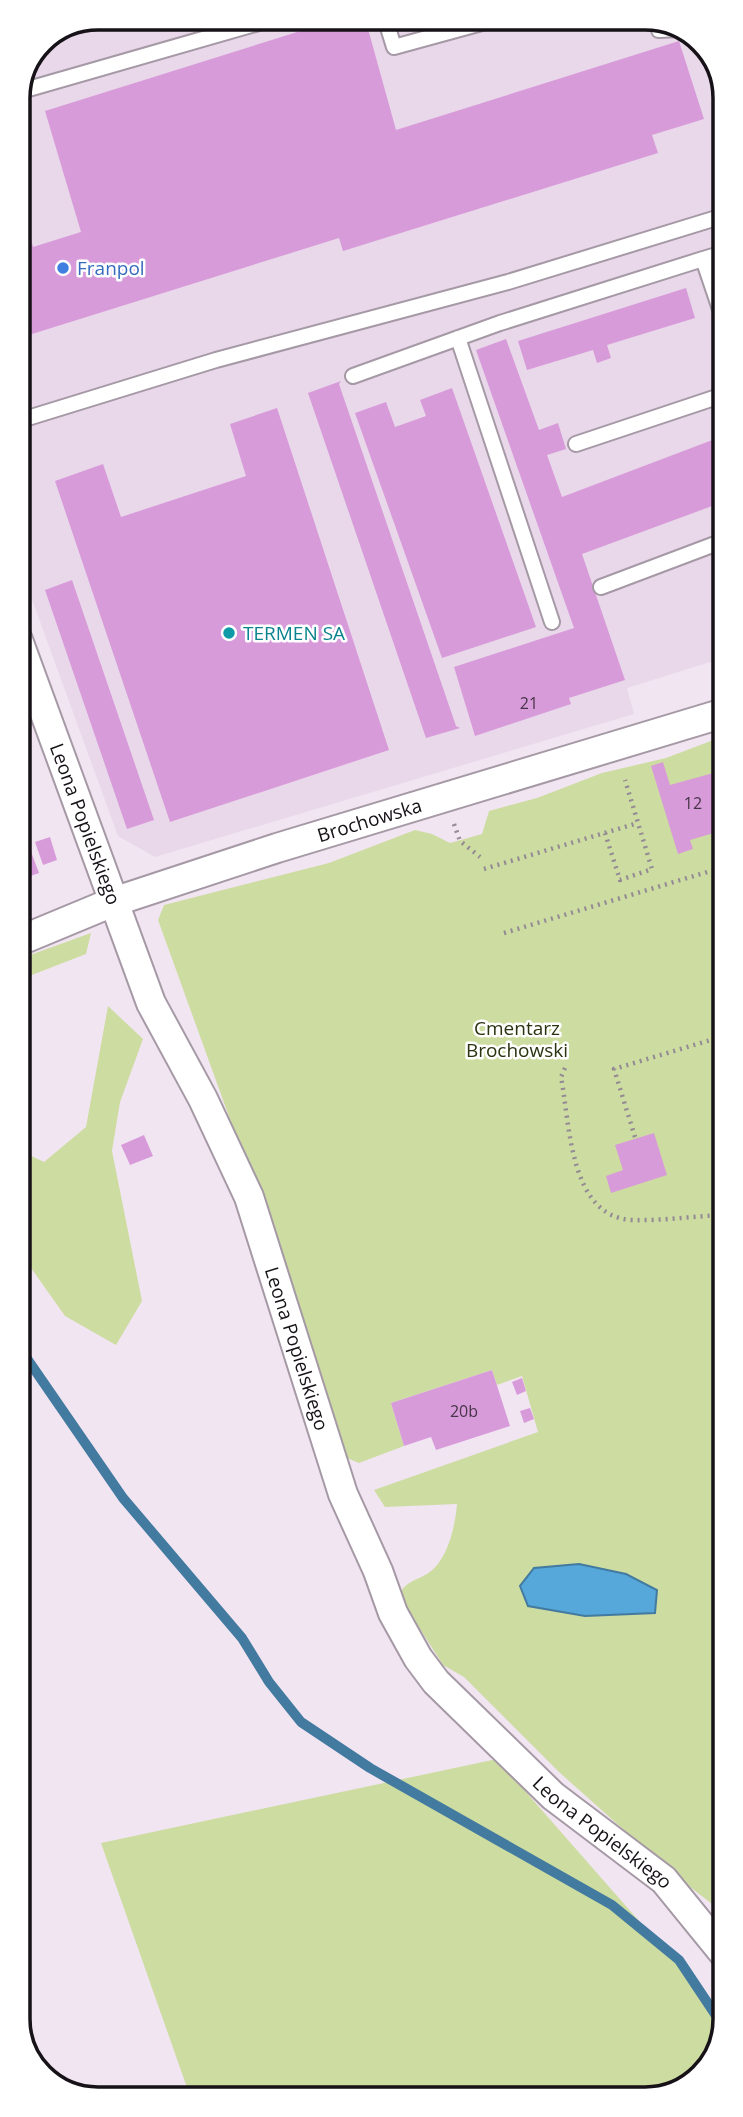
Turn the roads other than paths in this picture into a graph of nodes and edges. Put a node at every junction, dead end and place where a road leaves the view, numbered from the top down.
1 (234, 30) edge
2 (388, 30) edge
3 (456, 30) edge
4 (31, 88) edge
5 (713, 219) edge
6 (713, 256) edge
7 (704, 259) junction
8 (713, 287) edge
9 (458, 338) junction
10 (353, 376) dead end
11 (713, 398) edge
12 (30, 417) edge
13 (576, 444) dead end
14 (713, 545) edge
15 (601, 587) dead end
16 (552, 622) dead end
17 (30, 673) edge
18 (713, 716) edge
19 (113, 902) junction
20 (30, 936) edge
21 (713, 1940) edge

1 - 4 lane
2 - 3 lane
5 - 12 lane
6 - 7 lane
7 - 8 lane
7 - 9 lane
9 - 10 lane
9 - 16 lane
11 - 13 lane
14 - 15 lane
17 - 19 street, Leona Popielskiego
18 - 19 street, Brochowska
19 - 20 street, Brochowska
19 - 21 street, Leona Popielskiego

